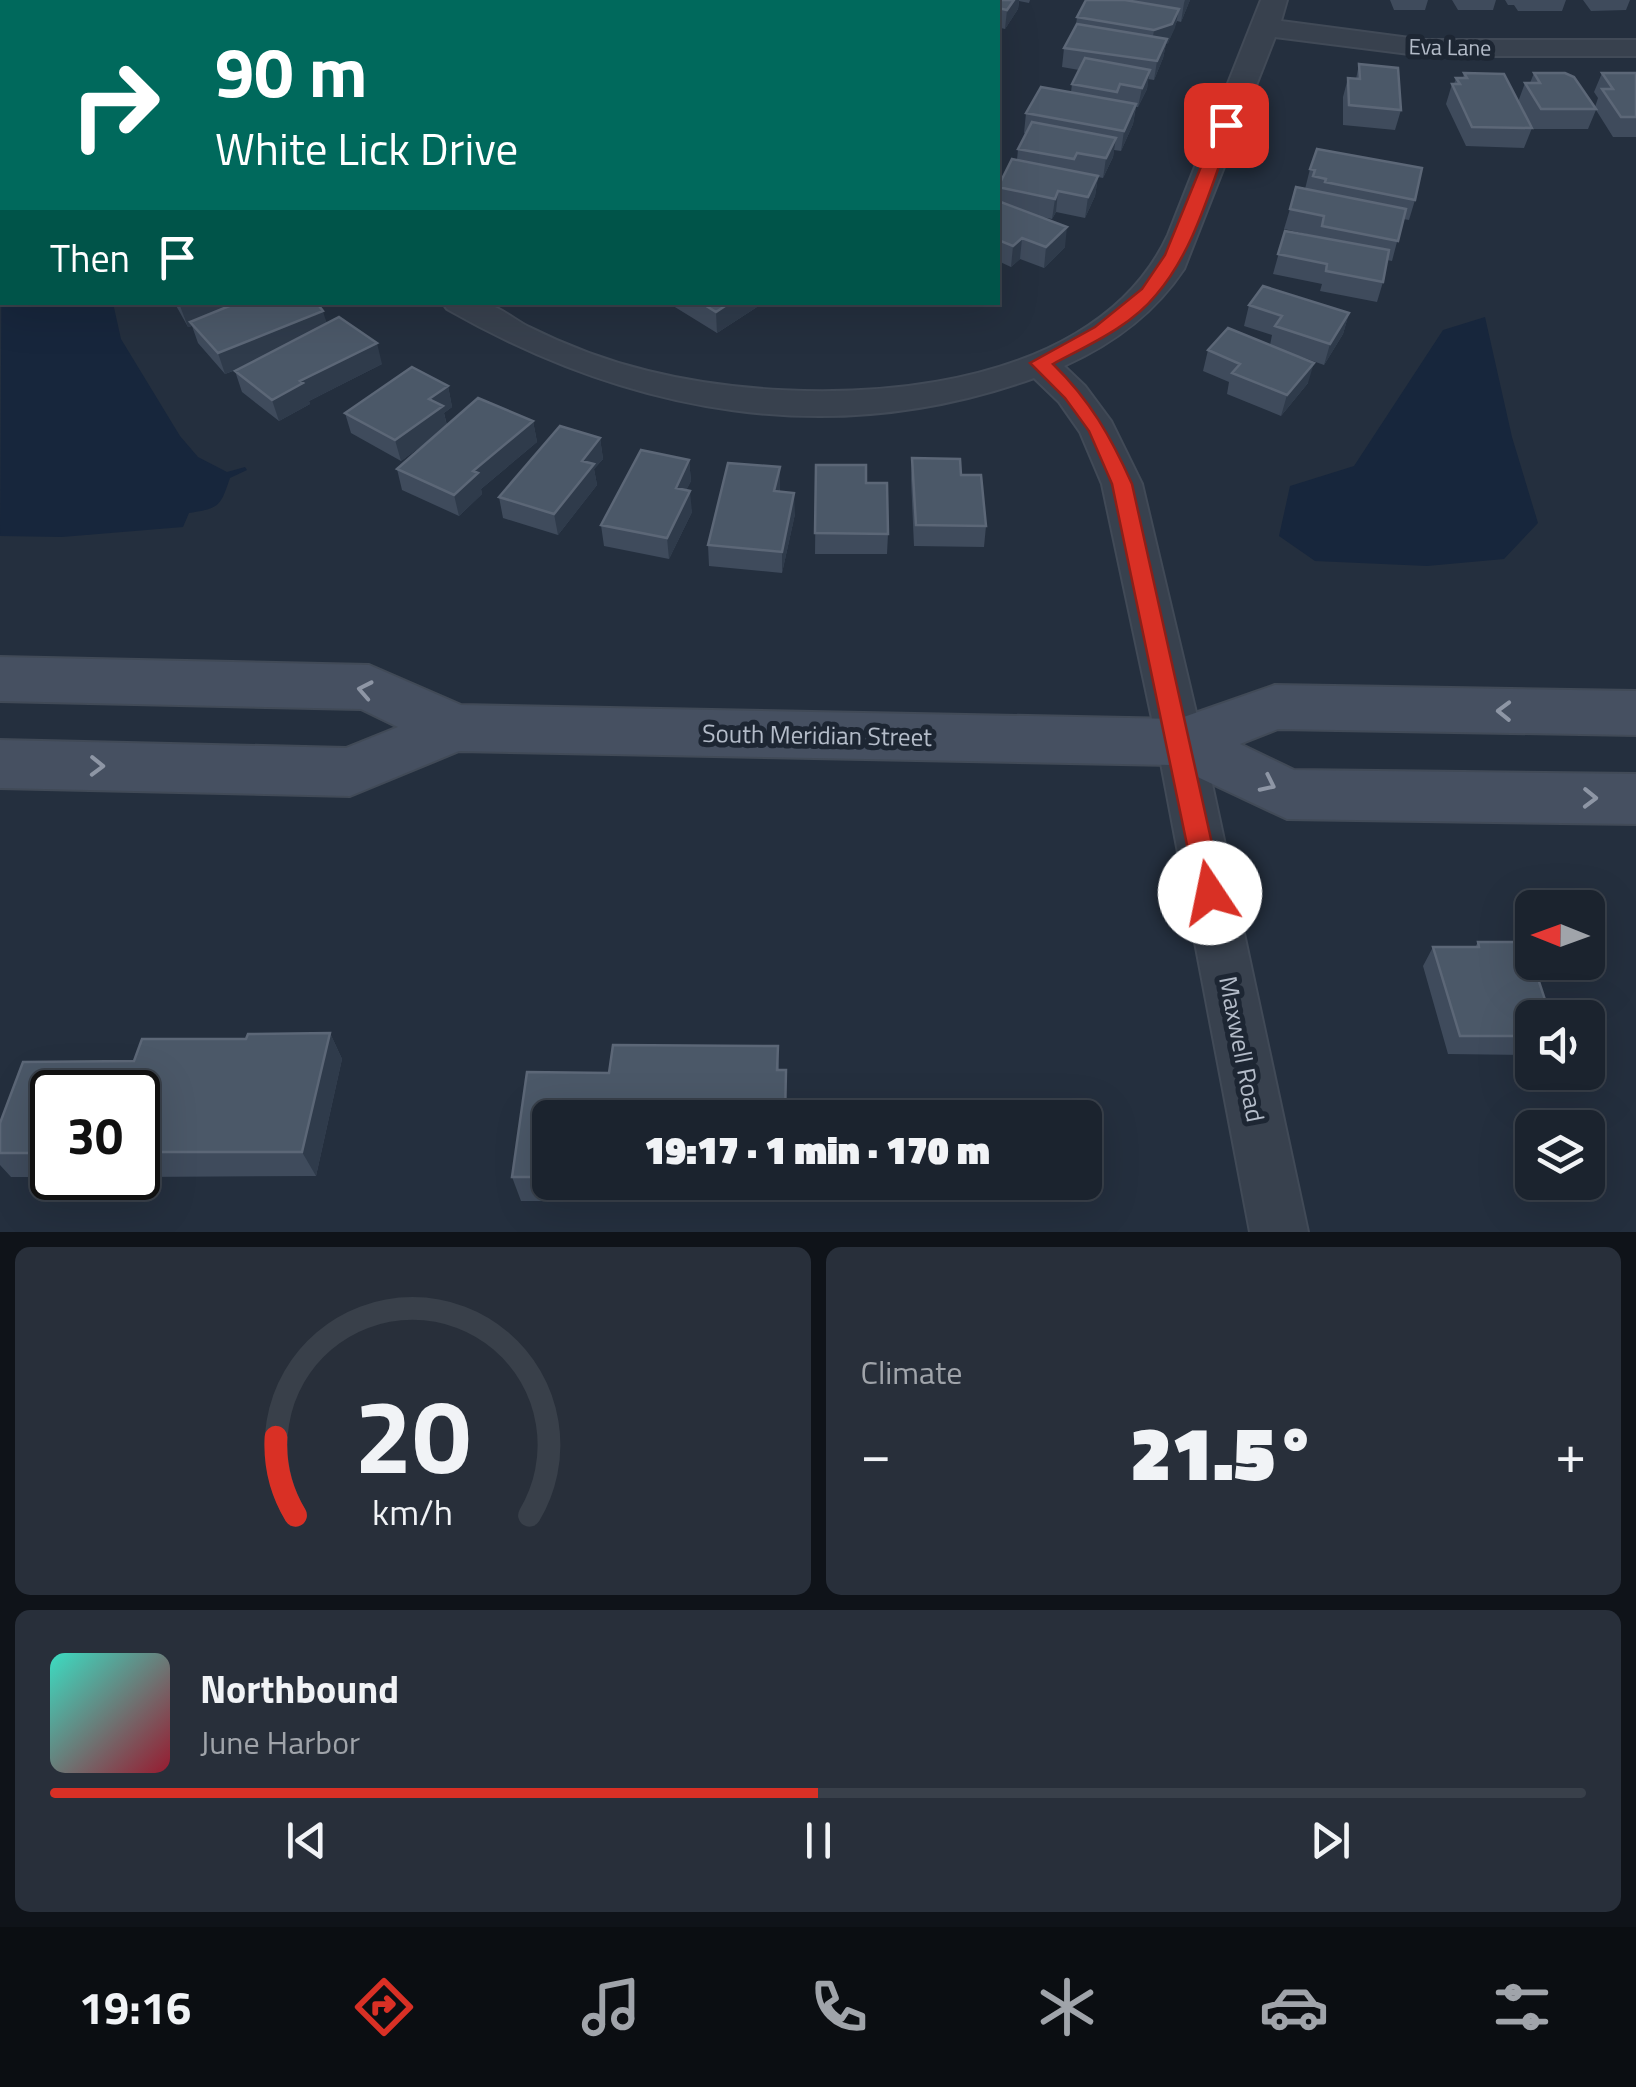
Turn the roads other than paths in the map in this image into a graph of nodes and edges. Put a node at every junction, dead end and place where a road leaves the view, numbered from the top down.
1 (1270, 14) edge
2 (1636, 48) edge
3 (474, 306) edge
4 (1040, 363) junction
5 (0, 679) edge
6 (1636, 713) edge
7 (454, 728) junction
8 (1180, 742) junction
9 (0, 764) edge
10 (1636, 799) edge
11 (1279, 1232) edge

1 - 2 street, Eva Lane
1 - 4 street
3 - 4 street
4 - 8 street, Maxwell Road
7 -> 5 main road, South Meridian Street
6 -> 8 main road, South Meridian Street
7 - 8 main road, South Meridian Street
9 -> 7 main road, South Meridian Street
8 -> 10 main road, South Meridian Street
8 - 11 street, Maxwell Road

